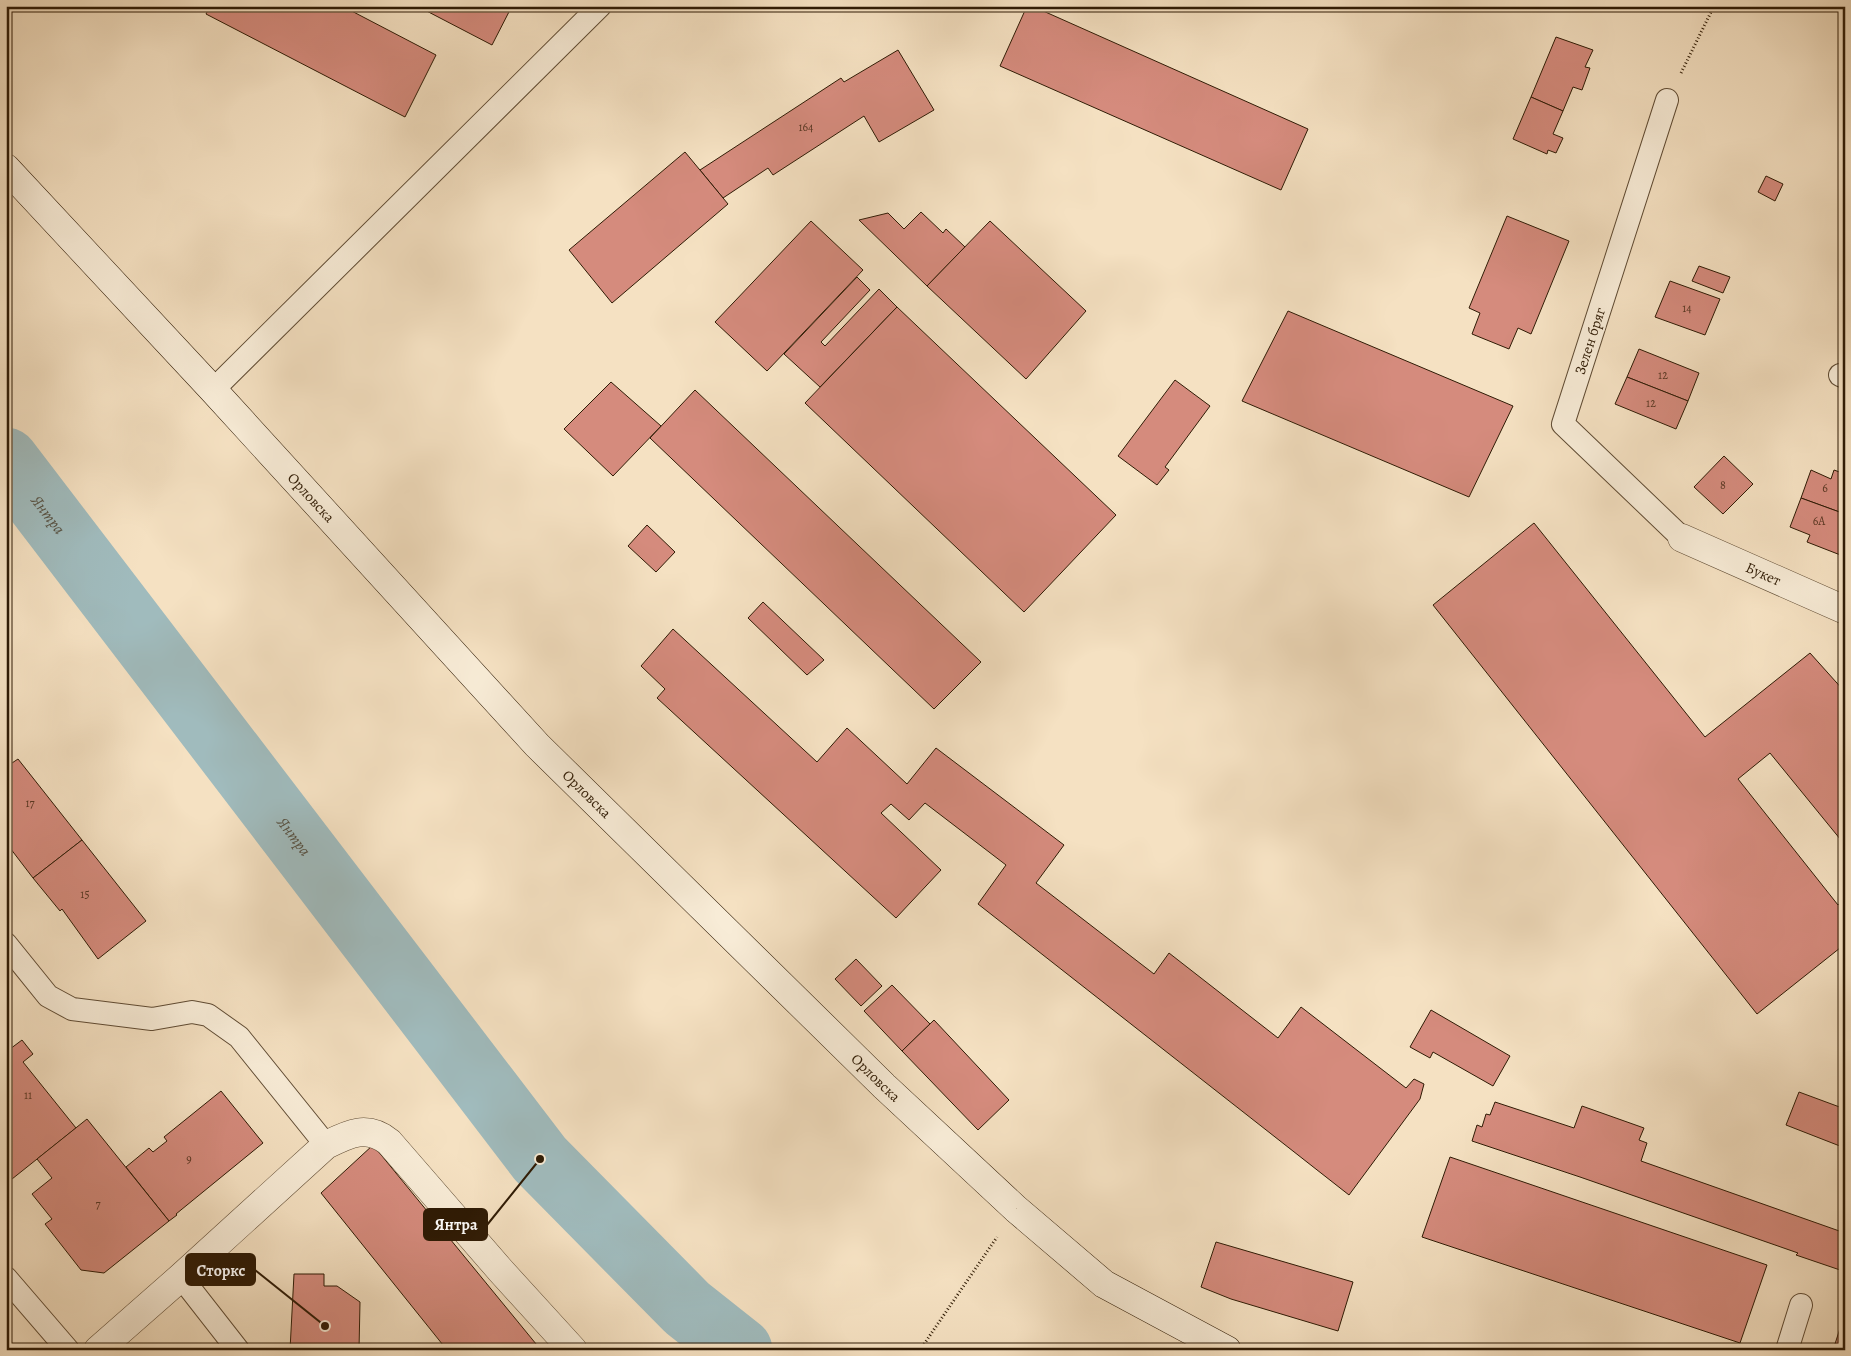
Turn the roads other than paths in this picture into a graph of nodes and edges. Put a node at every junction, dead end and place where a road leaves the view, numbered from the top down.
1 (600, 6) edge
2 (1667, 100) road end
3 (6, 168) edge
4 (213, 390) junction
5 (1682, 538) joint
6 (1845, 610) edge
7 (6, 944) edge
8 (326, 1145) junction
9 (181, 1277) junction
10 (6, 1278) edge
11 (1802, 1305) dead end
12 (68, 1350) edge
13 (98, 1350) edge
14 (238, 1350) edge
15 (573, 1350) edge
16 (1228, 1350) edge
17 (1788, 1350) edge

1 - 4 lane
2 - 5 lane, Зелен бряг
3 - 4 street, Орловска
4 - 16 street, Орловска
5 - 6 street, Букет
7 - 8 lane
8 - 9 street
8 - 15 street
9 - 13 street
9 - 14 lane
10 - 12 lane
11 - 17 lane

